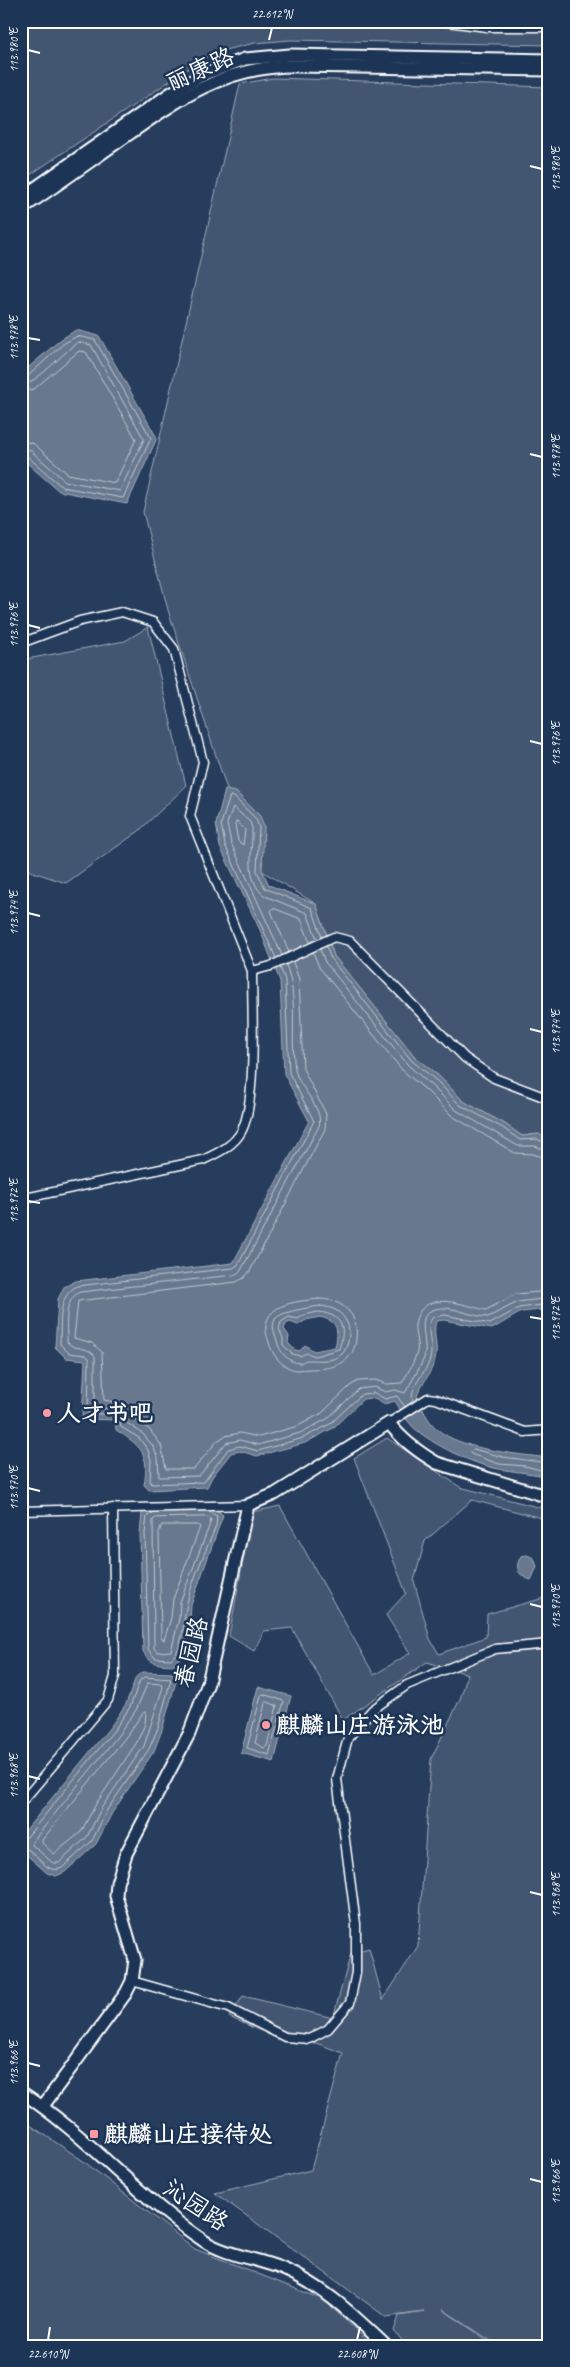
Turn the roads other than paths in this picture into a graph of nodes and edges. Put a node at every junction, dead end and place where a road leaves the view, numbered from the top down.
1 (440, 21) edge
2 (549, 27) edge
3 (549, 60) edge
4 (549, 70) edge
5 (21, 198) edge
6 (21, 209) edge
7 (21, 643) edge
8 (252, 971) junction
9 (549, 1099) edge
10 (21, 1199) edge
11 (389, 1423) junction
12 (549, 1430) edge
13 (549, 1498) edge
14 (248, 1505) junction
15 (114, 1508) junction
16 (21, 1511) edge
17 (549, 1644) edge
18 (21, 1802) edge
19 (132, 1981) junction
20 (21, 2092) edge
21 (43, 2106) junction
22 (386, 2346) edge

1 - 2 street
3 - 5 street, 丽康路
4 - 6 street, 丽康路
7 - 8 street
8 - 9 street
8 - 10 street
11 - 12 street
11 - 13 street
11 - 14 street
14 - 15 street
14 - 19 street, 春园路
15 - 16 street
15 - 18 street
17 - 19 street
19 - 21 street, 春园路
20 - 21 street, 沁园路
21 - 22 street, 沁园路

